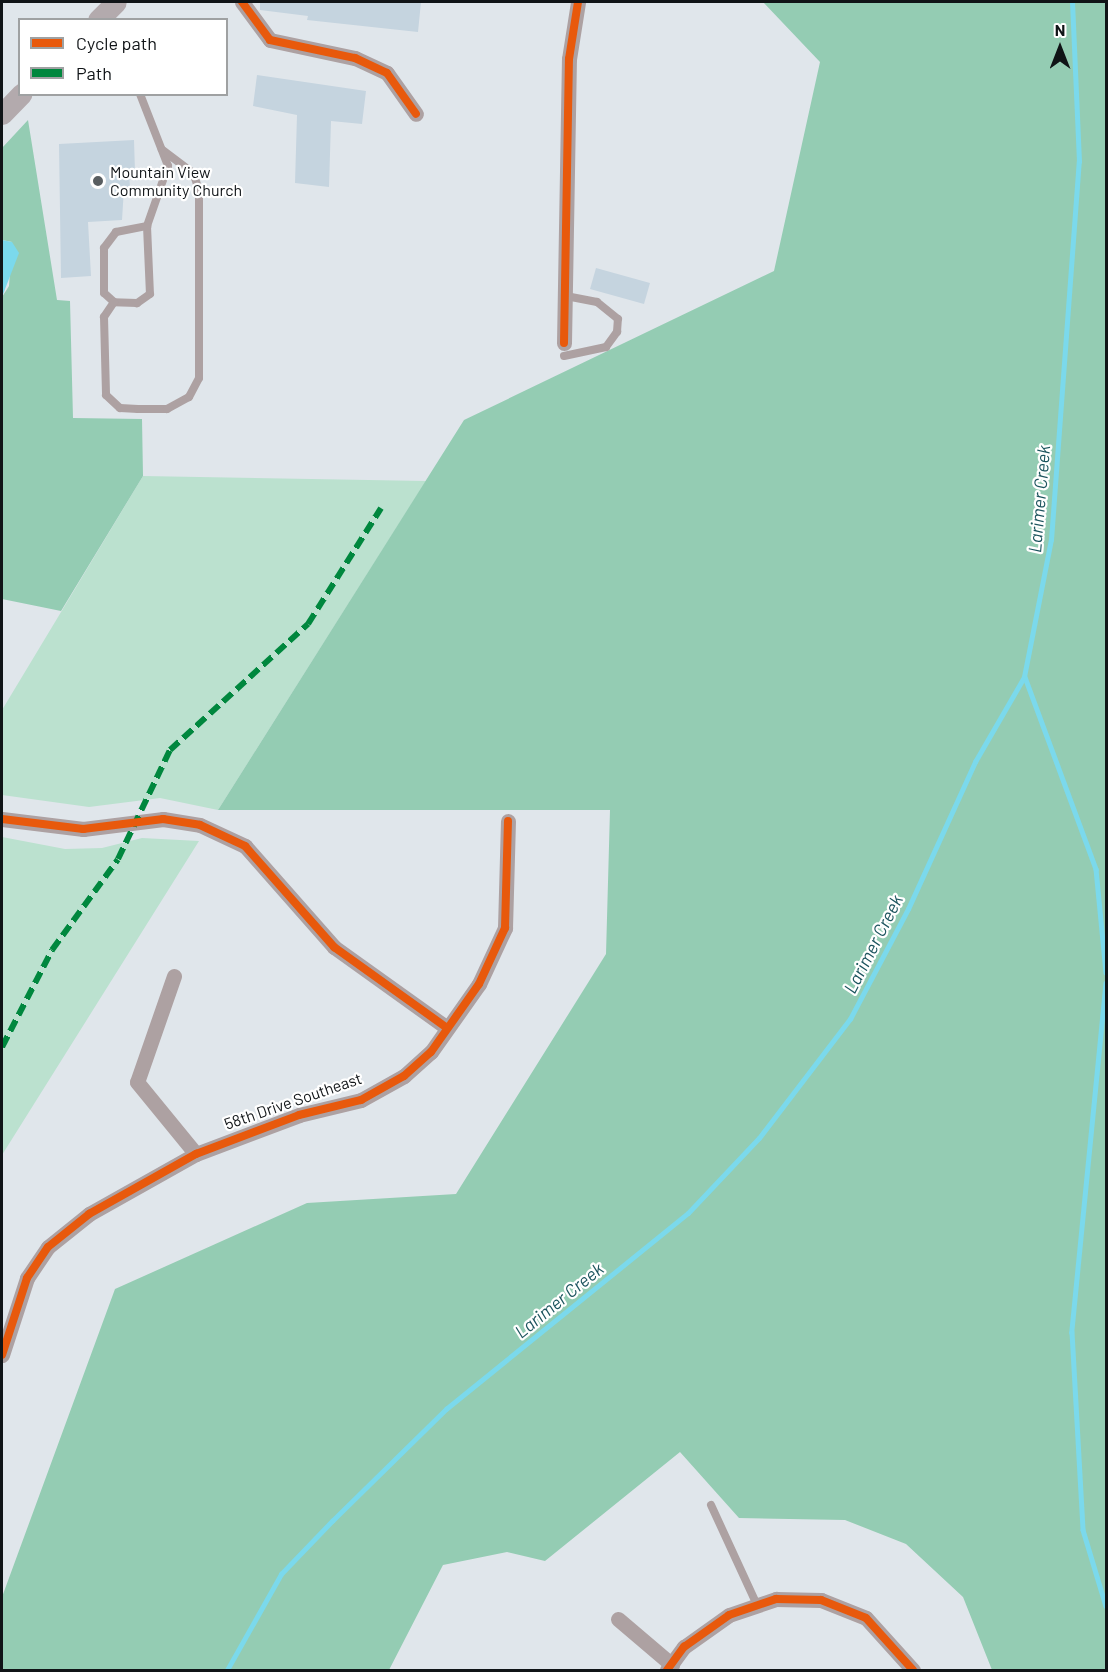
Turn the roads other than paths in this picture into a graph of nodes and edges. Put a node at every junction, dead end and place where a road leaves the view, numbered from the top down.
1 (116, 2) edge
2 (242, 2) edge
3 (578, 2) edge
4 (100, 18) edge
5 (19, 96) edge
6 (141, 96) edge
7 (2, 114) edge
8 (416, 114) dead end
9 (162, 150) junction
10 (147, 226) junction
11 (565, 296) junction
12 (114, 302) junction
13 (564, 350) joint
14 (2, 819) edge
15 (508, 821) dead end
16 (174, 976) dead end
17 (447, 1028) junction
18 (196, 1154) junction
19 (2, 1354) edge
20 (711, 1505) dead end
21 (758, 1605) junction
22 (618, 1619) dead end
23 (911, 1667) edge
24 (669, 1668) edge

1 - 4 main road
2 - 8 street
3 - 11 street
5 - 7 main road
6 - 9 lane
9 - 10 lane
9 - 12 lane
10 - 12 lane
10 - 12 lane
11 - 13 street
11 - 13 lane
14 - 17 street
15 - 17 street, 58th Drive Southeast
16 - 18 street
17 - 18 street, 58th Drive Southeast
18 - 19 street, 58th Drive Southeast
20 - 21 lane
21 - 23 street
21 - 24 street
22 - 24 street

